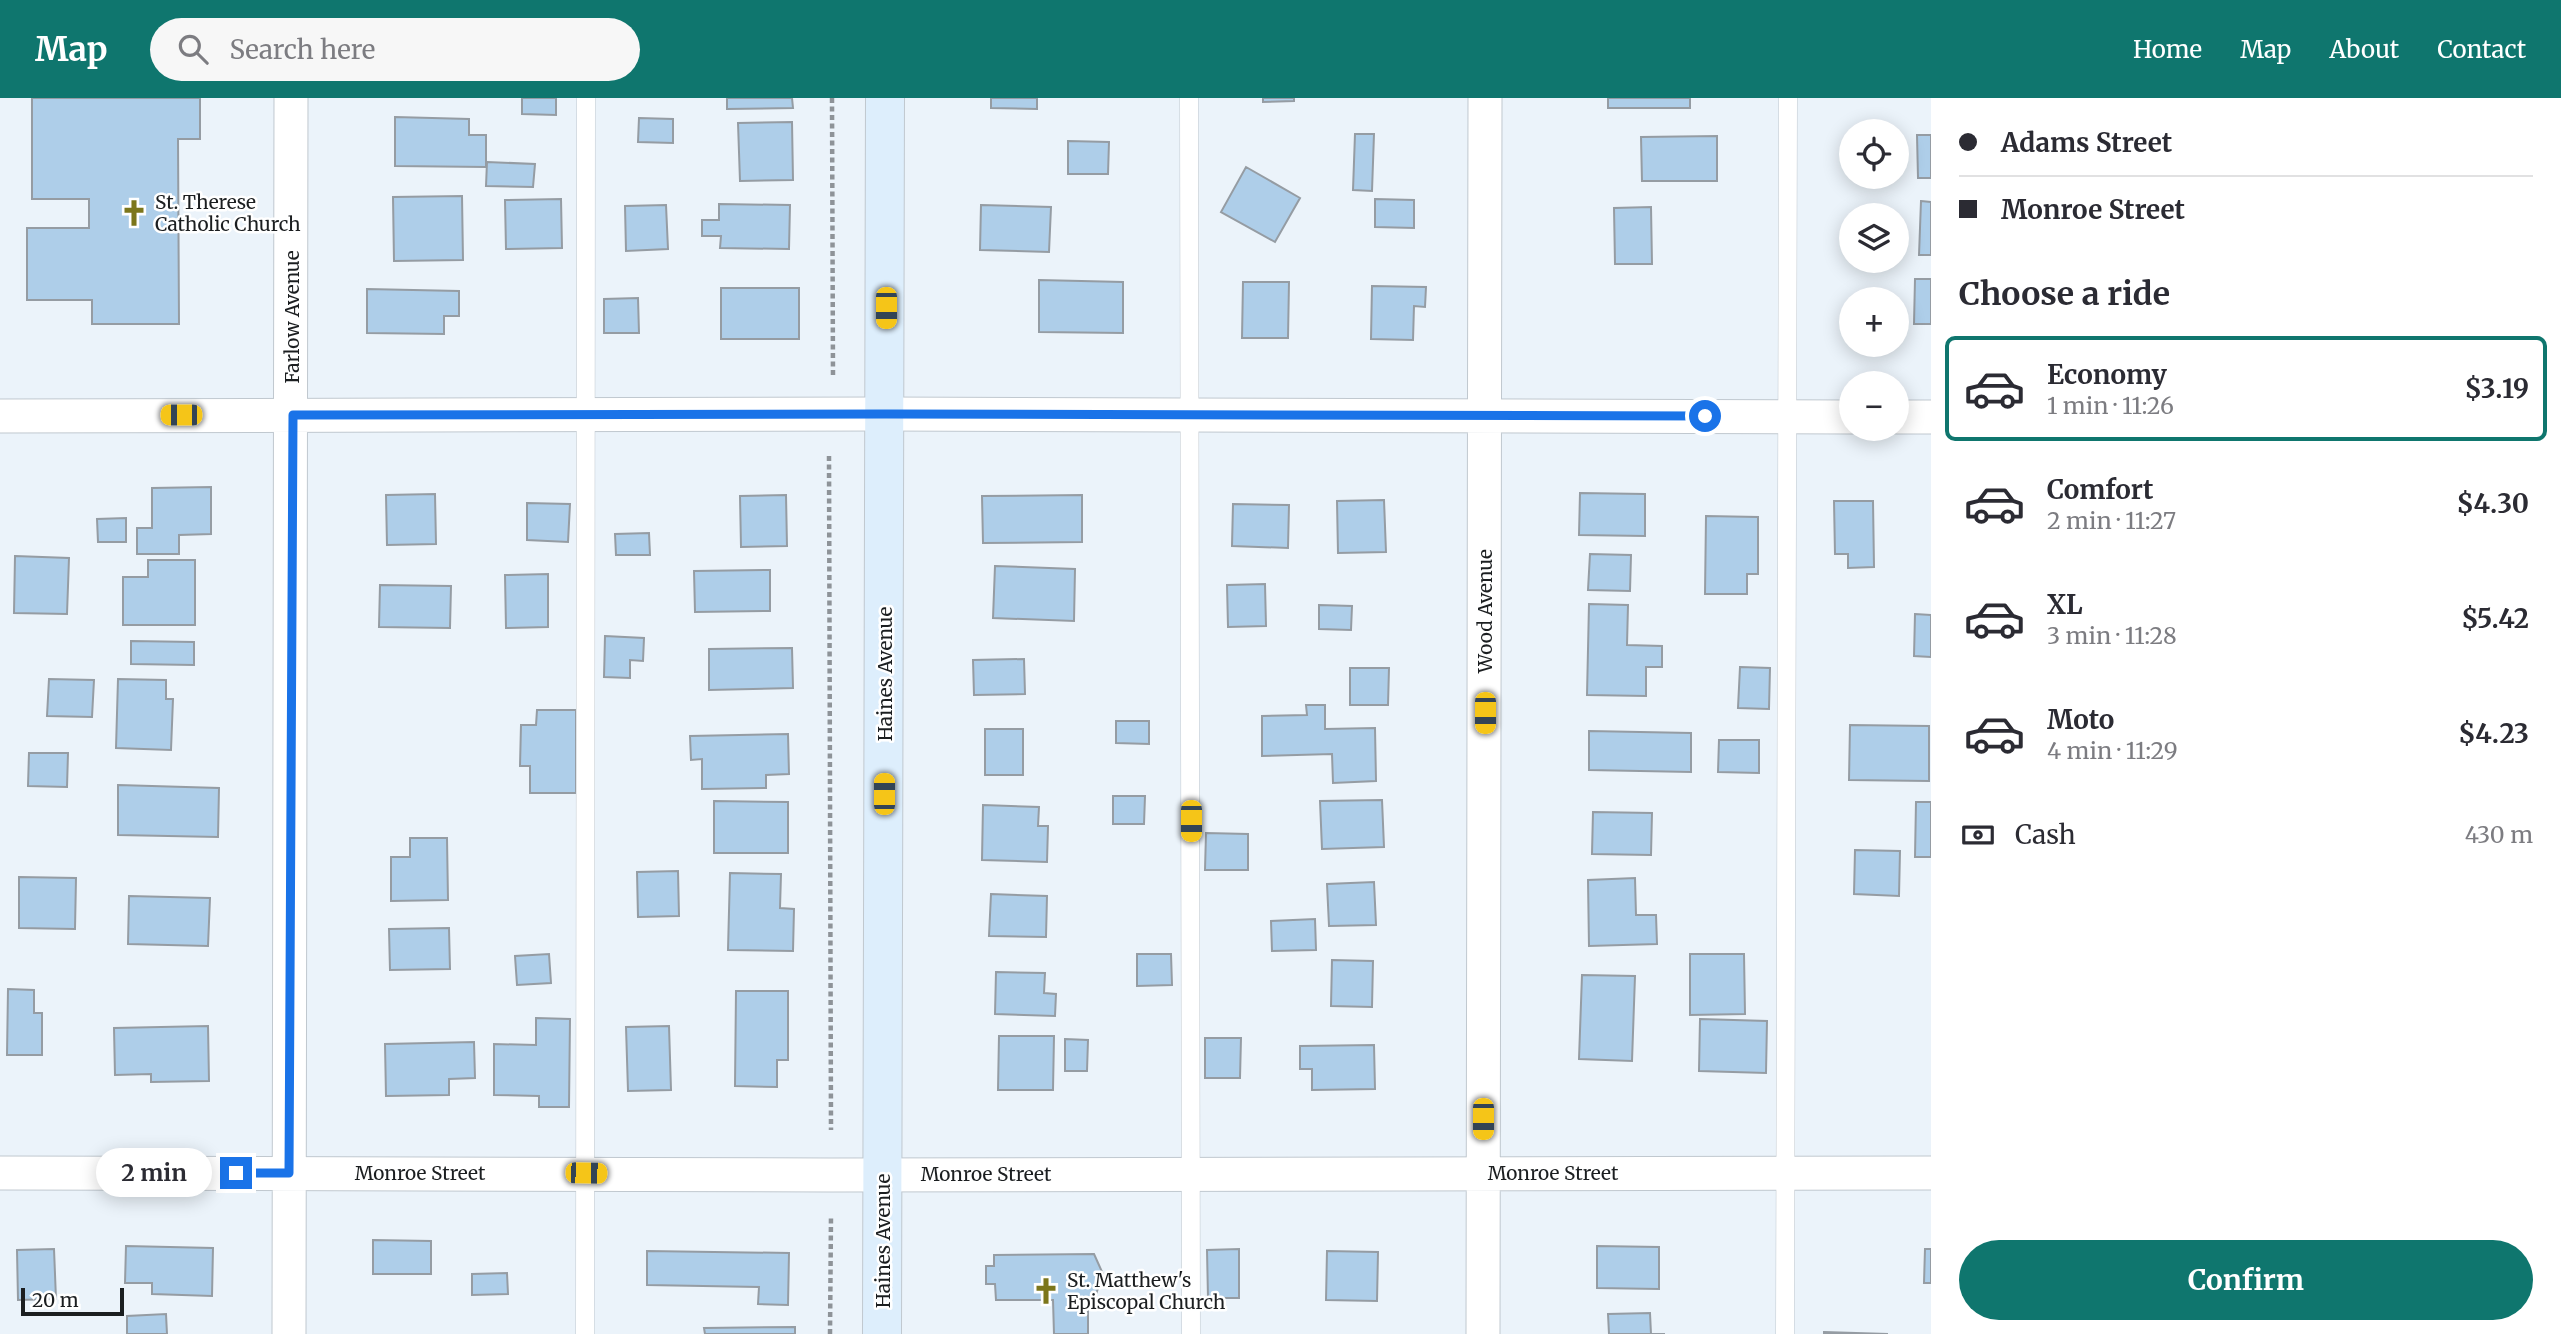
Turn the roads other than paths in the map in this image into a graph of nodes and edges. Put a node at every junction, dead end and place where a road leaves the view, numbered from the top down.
1 (292, 98) edge
2 (586, 98) edge
3 (885, 98) edge
4 (1189, 98) edge
5 (1485, 98) edge
6 (1788, 98) edge
7 (587, 414) junction
8 (886, 414) junction
9 (1191, 414) junction
10 (293, 415) junction
11 (1485, 415) junction
12 (0, 416) edge
13 (1788, 416) junction
14 (1839, 416) edge
15 (1909, 417) edge
16 (1931, 417) edge
17 (0, 1173) edge
18 (289, 1173) junction
19 (586, 1173) junction
20 (1191, 1173) junction
21 (1483, 1173) junction
22 (1786, 1173) junction
23 (1931, 1173) edge
24 (883, 1174) junction
25 (289, 1334) edge
26 (585, 1334) edge
27 (882, 1334) edge
28 (1191, 1334) edge
29 (1483, 1334) edge
30 (1785, 1334) edge

1 - 10 street, Farlow Avenue
2 - 7 lane
3 - 8 main road, Haines Avenue
4 - 9 lane
5 - 11 street, Wood Avenue
6 - 13 lane
7 - 8 street
7 - 10 street
7 - 19 lane
8 - 9 street
8 - 24 main road, Haines Avenue
9 - 11 street
9 - 20 lane
10 - 12 street
10 - 18 street, Farlow Avenue
11 - 13 street
11 - 21 street, Wood Avenue
13 - 14 street
13 - 22 lane
15 - 16 street
17 - 18 street, Monroe Street
18 - 19 street, Monroe Street
18 - 25 street, Farlow Avenue
19 - 24 street, Monroe Street
19 - 26 lane
20 - 21 street, Monroe Street
20 - 24 street, Monroe Street
20 - 28 lane
21 - 22 street, Monroe Street
21 - 29 street, Wood Avenue
22 - 23 street, Monroe Street
22 - 30 lane
24 - 27 main road, Haines Avenue

